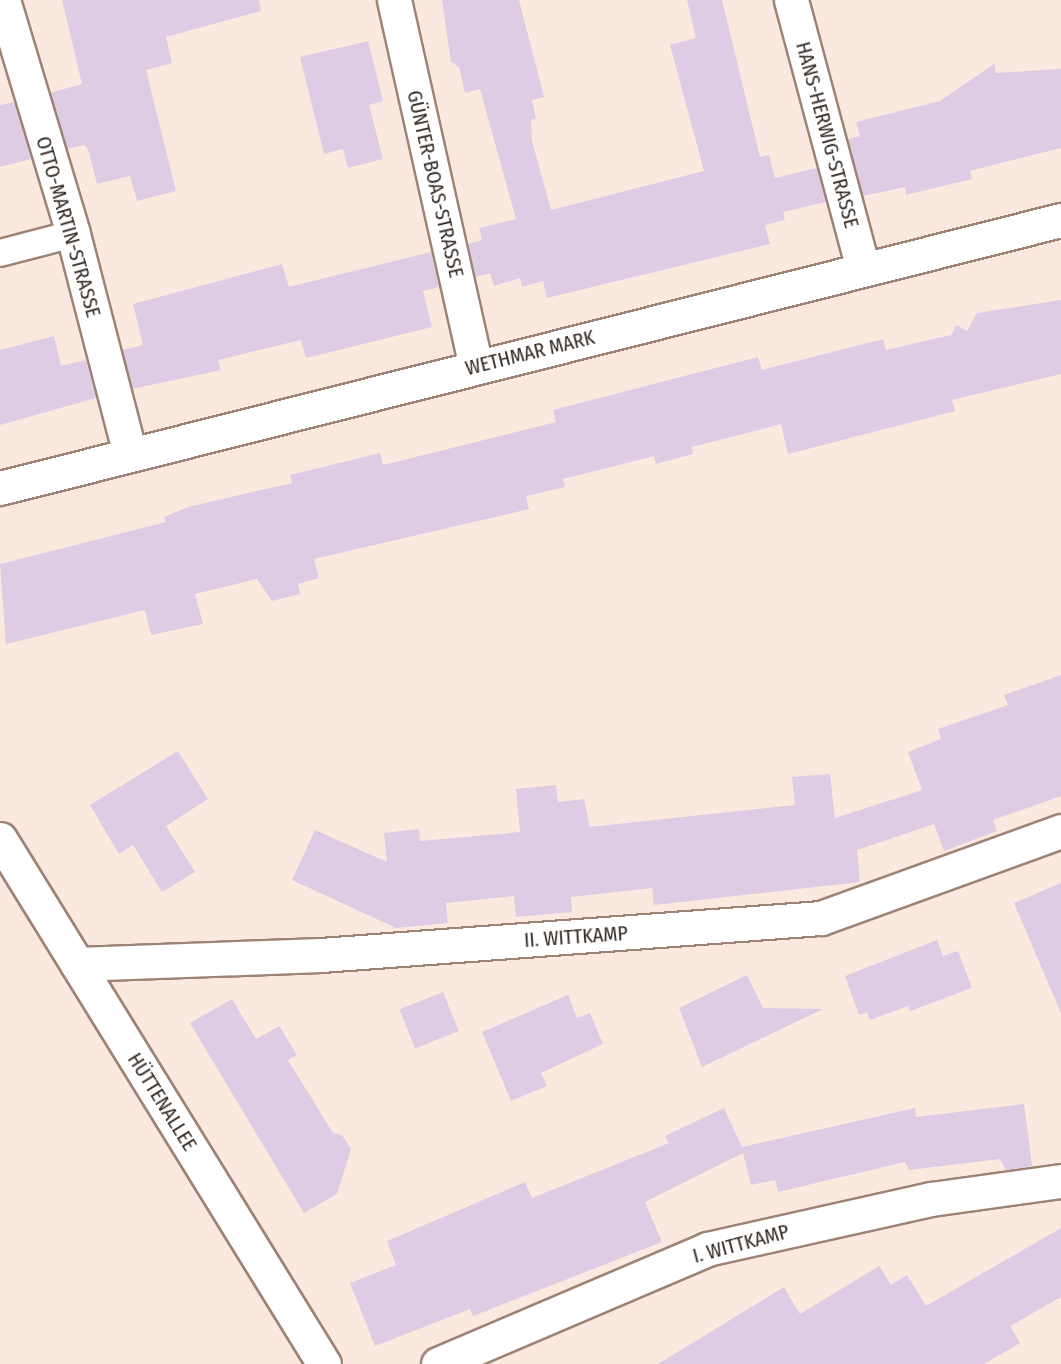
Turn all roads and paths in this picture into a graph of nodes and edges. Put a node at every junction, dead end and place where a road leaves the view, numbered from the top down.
1 (394, 0) edge
2 (791, 0) edge
3 (4, 16) edge
4 (1061, 220) edge
5 (73, 234) junction
6 (0, 253) edge
7 (863, 269) junction
8 (476, 367) junction
9 (130, 455) junction
10 (0, 488) edge
11 (1061, 831) edge
12 (0, 839) edge
13 (76, 964) junction
14 (1061, 1180) edge
15 (324, 1364) edge
16 (438, 1364) edge

1 - 8 street, GÜNTER-BOAS-STRASSE
2 - 7 street, HANS-HERWIG-STRASSE
3 - 5 street, OTTO-MARTIN-STRASSE
4 - 7 street, WETHMAR MARK
5 - 6 lane
5 - 9 street, OTTO-MARTIN-STRASSE
7 - 8 street, WETHMAR MARK
8 - 9 street, WETHMAR MARK
9 - 10 street, WETHMAR MARK
11 - 13 street, II. WITTKAMP
12 - 13 street, HÜTTENALLEE
13 - 15 street, HÜTTENALLEE
14 - 16 street, I. WITTKAMP

